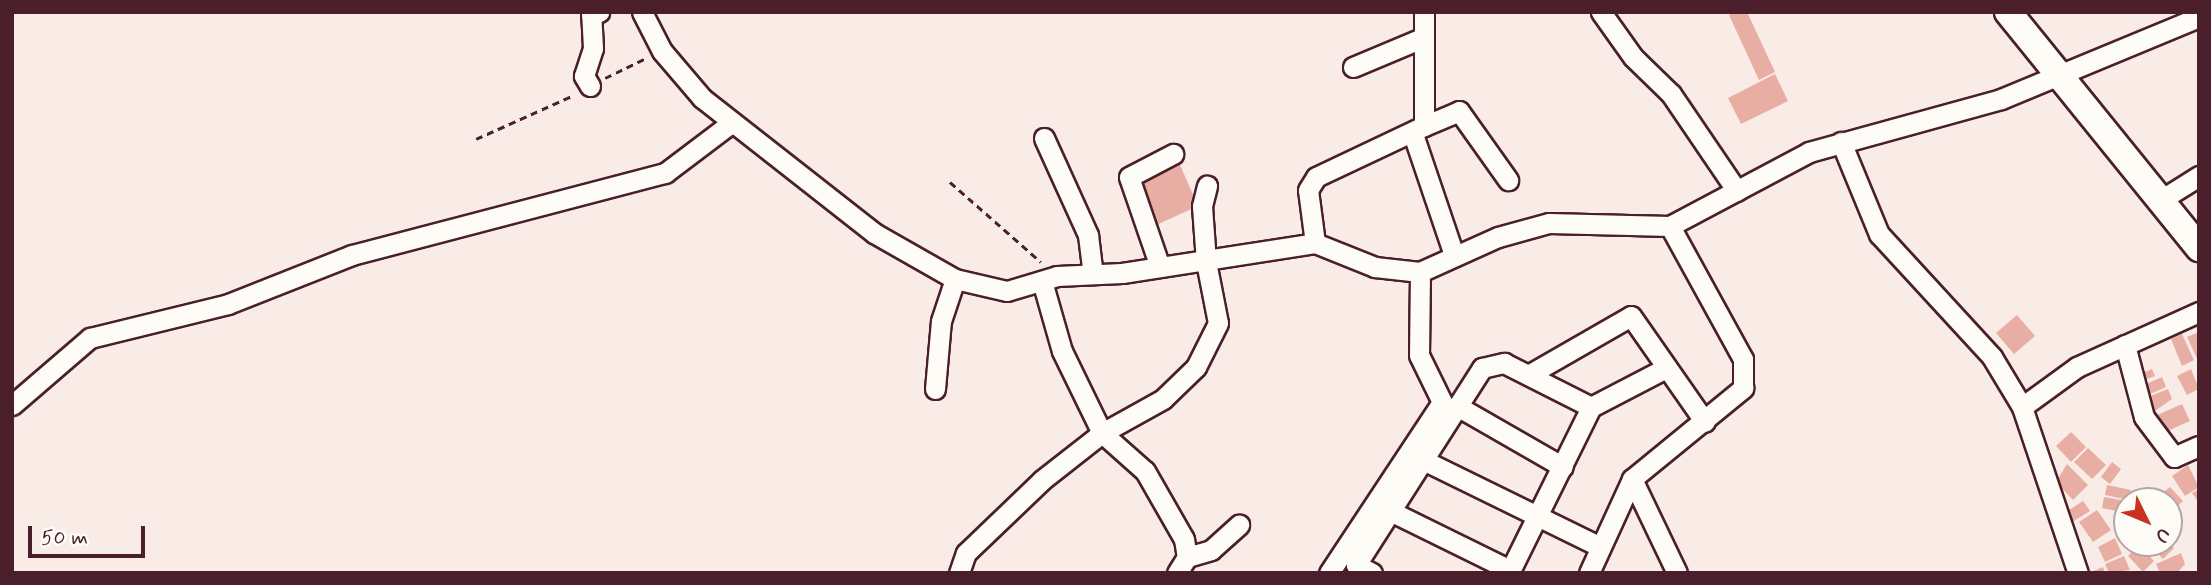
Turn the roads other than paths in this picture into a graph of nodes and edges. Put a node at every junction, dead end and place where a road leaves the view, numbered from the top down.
1 (642, 12) edge
2 (1424, 12) edge
3 (1601, 12) edge
4 (2008, 12) edge
5 (593, 13) edge
6 (2199, 17) edge
7 (1422, 38) junction
8 (1353, 67) dead end
9 (2057, 77) junction
10 (590, 86) road end
11 (731, 123) junction
12 (1419, 130) junction
13 (1044, 138) dead end
14 (1840, 142) junction
15 (1173, 154) dead end
16 (2199, 176) edge
17 (1508, 180) dead end
18 (1207, 186) dead end
19 (1737, 191) junction
20 (2159, 201) junction
21 (1670, 226) junction
22 (1315, 243) junction
23 (2199, 248) edge
24 (1454, 255) junction
25 (1206, 262) junction
26 (1160, 267) junction
27 (1420, 272) junction
28 (1093, 273) junction
29 (955, 279) junction
30 (1049, 279) junction
31 (2199, 312) edge
32 (2125, 345) junction
33 (1666, 368) junction
34 (1530, 374) junction
35 (935, 389) dead end
36 (12, 405) edge
37 (1457, 406) junction
38 (1591, 407) junction
39 (2022, 407) junction
40 (1705, 422) junction
41 (1101, 433) junction
42 (2199, 446) edge
43 (1421, 459) junction
44 (1563, 467) junction
45 (1632, 479) junction
46 (1388, 510) junction
47 (1535, 517) junction
48 (1239, 525) dead end
49 (1601, 547) junction
50 (1182, 565) edge
51 (1510, 571) edge
52 (1676, 571) edge
53 (959, 573) edge
54 (1329, 573) edge
55 (1372, 573) edge
56 (1589, 573) edge
57 (2078, 573) edge

1 - 11 street
2 - 7 street
3 - 19 street
4 - 9 street
5 - 10 street
6 - 9 street
7 - 8 street
7 - 12 street
9 - 14 street
9 - 20 street
11 - 29 street
11 - 36 street
12 - 17 street
12 - 22 street
12 - 24 street
13 - 28 street
14 - 19 street
14 - 39 street
15 - 26 street
16 - 20 street
18 - 25 street
19 - 21 street
20 - 23 street
21 - 24 street
21 - 40 street
22 - 25 street
22 - 27 street
24 - 27 street
25 - 26 street
25 - 41 street
26 - 28 street
27 - 54 street
28 - 30 street
29 - 30 street
29 - 35 street
30 - 41 street
31 - 32 street
32 - 39 street
32 - 42 street
33 - 34 street
33 - 38 street
33 - 40 street
34 - 37 street
34 - 38 street
37 - 43 street
37 - 44 street
38 - 44 street
39 - 57 street
40 - 45 street
41 - 50 street
41 - 53 street
43 - 46 street
43 - 47 street
44 - 47 street
45 - 49 street
45 - 52 street
46 - 51 street
46 - 55 street
47 - 49 street
47 - 51 street
48 - 50 street
49 - 56 street

